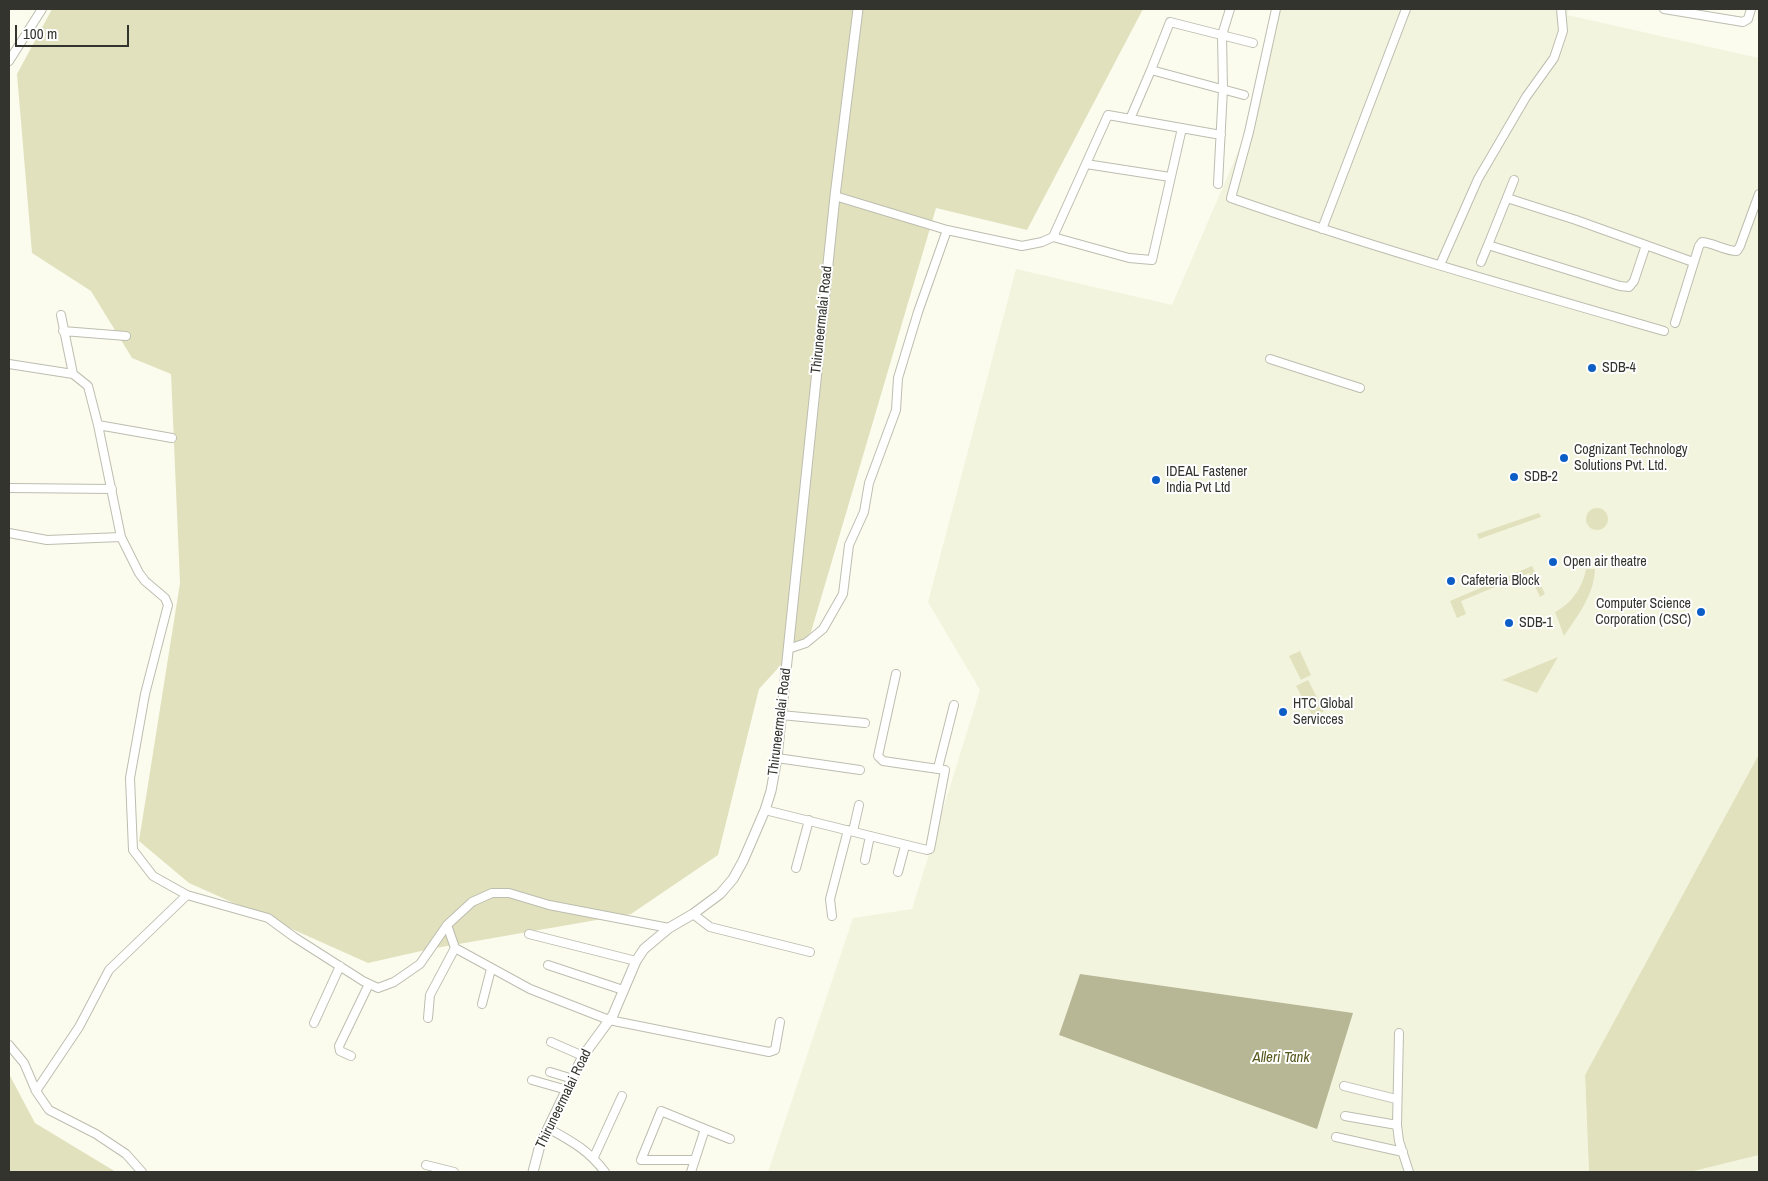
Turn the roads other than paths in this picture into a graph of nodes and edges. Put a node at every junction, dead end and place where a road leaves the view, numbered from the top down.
1 (42, 9) edge
2 (858, 9) edge
3 (1230, 9) edge
4 (1276, 9) edge
5 (1406, 9) edge
6 (1561, 9) edge
7 (1664, 9) edge
8 (1751, 9) edge
9 (1698, 11) edge
10 (1222, 35) junction
11 (1253, 43) dead end
12 (9, 61) edge
13 (1151, 70) junction
14 (1223, 89) junction
15 (1244, 95) dead end
16 (1130, 119) junction
17 (1182, 128) junction
18 (1221, 136) junction
19 (1086, 164) junction
20 (1170, 177) junction
21 (1514, 180) dead end
22 (1218, 184) dead end
23 (1759, 194) edge
24 (835, 196) junction
25 (1507, 198) junction
26 (947, 230) junction
27 (1322, 230) junction
28 (1053, 237) junction
29 (1488, 245) junction
30 (1646, 245) junction
31 (1481, 262) dead end
32 (1693, 262) junction
33 (1440, 265) junction
34 (61, 315) dead end
35 (1675, 322) dead end
36 (63, 331) junction
37 (1664, 331) dead end
38 (126, 336) dead end
39 (1270, 359) dead end
40 (9, 364) edge
41 (74, 374) junction
42 (1360, 388) dead end
43 (98, 425) junction
44 (172, 438) dead end
45 (11, 488) dead end
46 (112, 489) junction
47 (9, 533) edge
48 (122, 537) junction
49 (788, 649) junction
50 (896, 674) dead end
51 (954, 706) dead end
52 (782, 715) junction
53 (865, 723) dead end
54 (777, 758) junction
55 (938, 768) junction
56 (860, 770) dead end
57 (859, 805) dead end
58 (765, 810) junction
59 (809, 820) junction
60 (850, 830) junction
61 (870, 836) junction
62 (905, 846) junction
63 (865, 860) dead end
64 (796, 868) dead end
65 (898, 872) dead end
66 (187, 894) junction
67 (693, 914) junction
68 (832, 916) dead end
69 (446, 925) junction
70 (669, 928) junction
71 (528, 934) dead end
72 (454, 948) junction
73 (810, 952) dead end
74 (636, 961) junction
75 (548, 965) dead end
76 (340, 966) junction
77 (491, 969) junction
78 (369, 984) junction
79 (623, 990) junction
80 (482, 1004) dead end
81 (428, 1018) dead end
82 (609, 1020) junction
83 (780, 1022) dead end
84 (314, 1023) dead end
85 (1400, 1033) dead end
86 (551, 1042) dead end
87 (9, 1044) edge
88 (351, 1056) dead end
89 (583, 1056) junction
90 (550, 1072) dead end
91 (573, 1078) junction
92 (532, 1080) dead end
93 (1344, 1086) dead end
94 (566, 1090) junction
95 (36, 1091) junction
96 (622, 1096) dead end
97 (1396, 1099) junction
98 (1345, 1116) dead end
99 (1396, 1126) junction
100 (548, 1128) junction
101 (705, 1129) junction
102 (1336, 1137) dead end
103 (730, 1139) dead end
104 (1403, 1152) junction
105 (594, 1157) junction
106 (695, 1160) junction
107 (426, 1165) dead end
108 (142, 1172) edge
109 (454, 1172) edge
110 (533, 1172) edge
111 (605, 1172) edge
112 (691, 1172) edge
113 (1409, 1172) edge

1 - 12 street
2 - 24 street, Thiruneermalai Road
3 - 10 street
4 - 27 street
5 - 27 street
6 - 33 street
7 - 9 street
8 - 9 street
10 - 11 street
10 - 13 street
10 - 14 street
13 - 14 street
13 - 16 street
14 - 15 street
14 - 18 street
16 - 17 street
16 - 19 street
17 - 18 street
17 - 20 street
18 - 22 street
19 - 20 street
19 - 28 street
20 - 28 street
21 - 25 street
23 - 32 street
24 - 26 street
24 - 49 street, Thiruneermalai Road
25 - 29 street
25 - 30 street
26 - 28 street
26 - 49 street
27 - 33 street
29 - 30 street
29 - 31 street
30 - 32 street
32 - 35 street
33 - 37 street
34 - 36 street
36 - 38 street
36 - 41 street
39 - 42 street
40 - 41 street
41 - 43 street
43 - 44 street
43 - 46 street
45 - 46 street
46 - 48 street
47 - 48 street
48 - 66 street
49 - 52 street, Thiruneermalai Road
50 - 55 street
51 - 55 street
52 - 53 street
52 - 54 street, Thiruneermalai Road
54 - 56 street
54 - 58 street, Thiruneermalai Road
55 - 62 street
57 - 60 street
58 - 59 street
58 - 67 street, Thiruneermalai Road
59 - 60 street
59 - 64 street
60 - 61 street
60 - 68 street
61 - 62 street
61 - 63 street
62 - 65 street
66 - 76 street
66 - 95 street
67 - 70 street, Thiruneermalai Road
67 - 73 street
69 - 70 street
69 - 72 street
69 - 78 street
70 - 74 street, Thiruneermalai Road
71 - 74 street
72 - 77 street
72 - 81 street
74 - 79 street, Thiruneermalai Road
75 - 79 street
76 - 78 street
76 - 84 street
77 - 80 street
77 - 82 street
78 - 88 street
79 - 82 street, Thiruneermalai Road
82 - 83 street
82 - 89 street, Thiruneermalai Road
85 - 97 street
86 - 89 street
87 - 95 street
89 - 91 street, Thiruneermalai Road
90 - 91 street
91 - 94 street, Thiruneermalai Road
92 - 94 street
93 - 97 street
94 - 100 street, Thiruneermalai Road
95 - 108 street
96 - 105 street
97 - 99 street
98 - 99 street
99 - 104 street
100 - 105 street
100 - 110 street, Thiruneermalai Road
101 - 103 street
101 - 106 street
101 - 106 street
102 - 104 street
104 - 113 street
105 - 111 street
106 - 112 street
107 - 109 street

